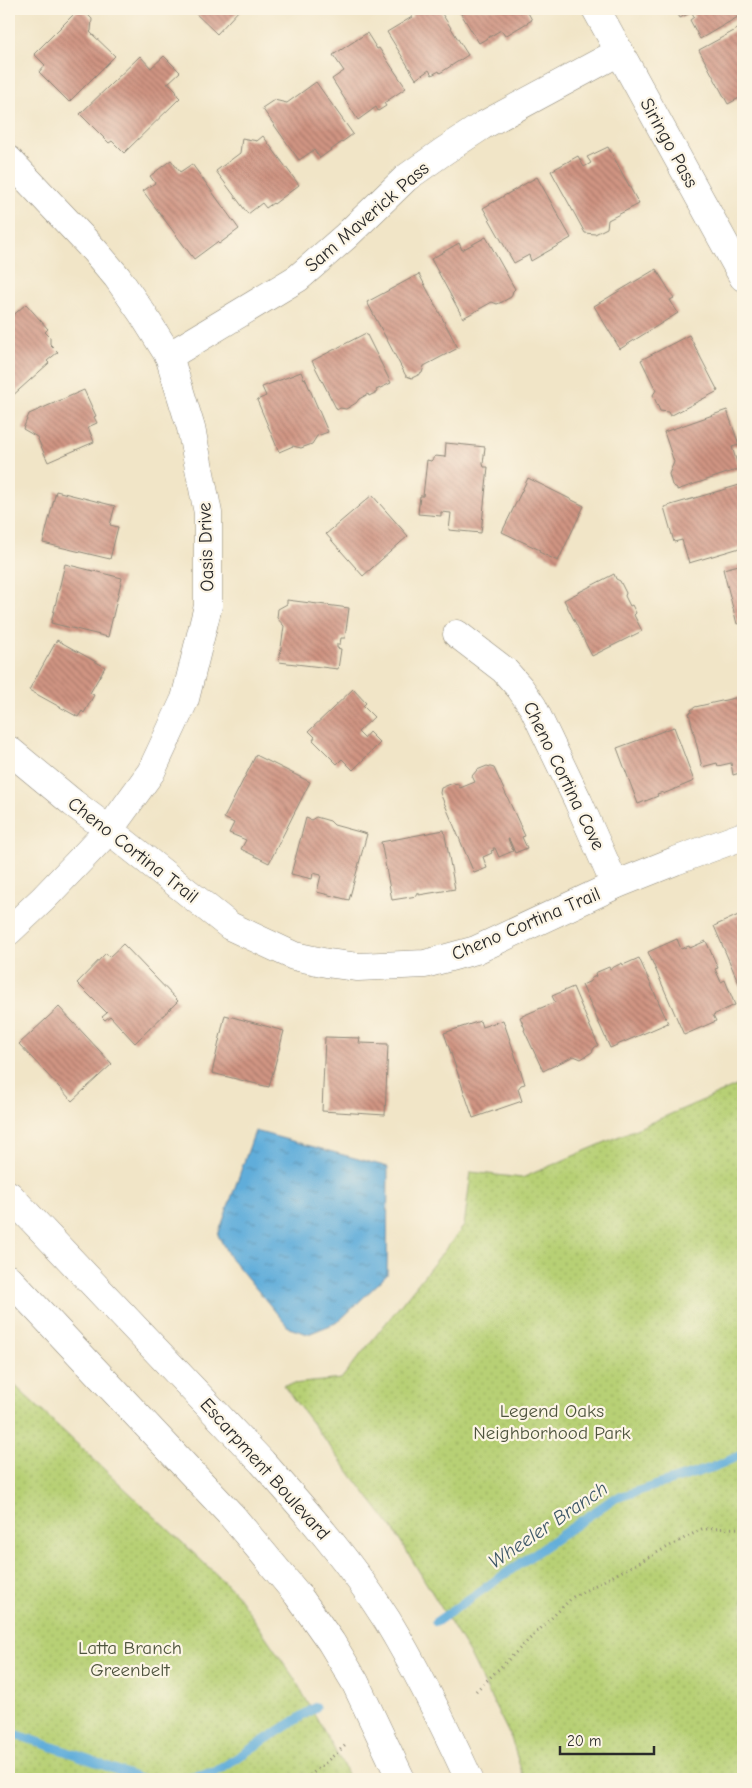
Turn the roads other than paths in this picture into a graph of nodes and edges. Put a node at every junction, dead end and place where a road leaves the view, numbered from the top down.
1 (596, 9) edge
2 (619, 52) junction
3 (9, 160) edge
4 (743, 278) edge
5 (169, 356) junction
6 (457, 634) dead end
7 (9, 750) edge
8 (109, 830) junction
9 (743, 836) edge
10 (615, 885) junction
11 (9, 931) edge
12 (9, 1195) edge
13 (9, 1279) edge
14 (402, 1779) edge
15 (469, 1779) edge

1 - 2 street, Siringo Pass
2 - 4 street, Siringo Pass
2 - 5 street, Sam Maverick Pass
3 - 5 street, Oasis Drive
5 - 8 street, Oasis Drive
6 - 10 street, Cheno Cortina Cove
7 - 8 street, Cheno Cortina Trail
8 - 10 street, Cheno Cortina Trail
8 - 11 street, Oasis Drive
9 - 10 street, Cheno Cortina Trail
12 - 15 street, Escarpment Boulevard
13 - 14 street

